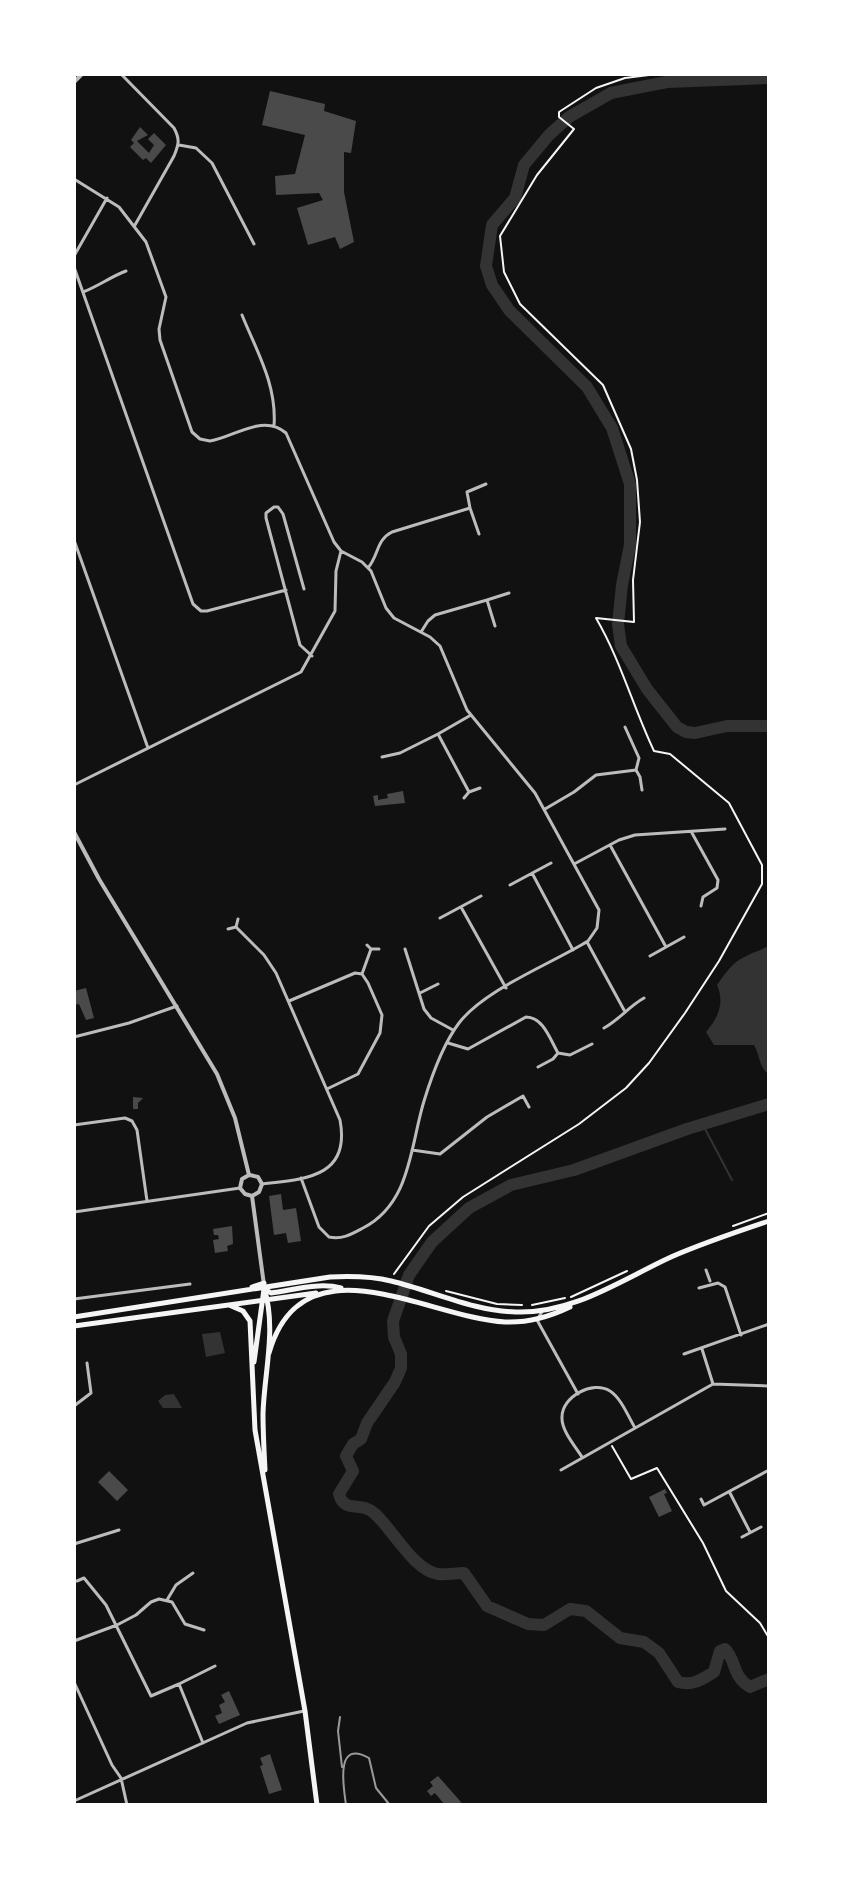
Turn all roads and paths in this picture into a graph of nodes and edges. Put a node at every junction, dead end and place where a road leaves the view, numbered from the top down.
1 (121, 74) edge
2 (657, 74) edge
3 (179, 145) junction
4 (74, 179) edge
5 (107, 198) junction
6 (135, 225) junction
7 (74, 241) edge
8 (254, 244) dead end
9 (80, 245) junction
10 (74, 256) edge
11 (74, 267) edge
12 (126, 271) dead end
13 (83, 292) junction
14 (242, 315) dead end
15 (274, 426) junction
16 (486, 484) dead end
17 (470, 508) junction
18 (479, 534) dead end
19 (74, 540) edge
20 (341, 551) junction
21 (368, 568) junction
22 (304, 589) dead end
23 (286, 590) junction
24 (509, 593) dead end
25 (487, 600) junction
26 (495, 626) dead end
27 (421, 632) junction
28 (312, 656) junction
29 (471, 715) junction
30 (625, 727) dead end
31 (438, 734) junction
32 (148, 748) junction
33 (382, 757) dead end
34 (636, 770) junction
35 (74, 785) edge
36 (480, 788) dead end
37 (642, 790) dead end
38 (469, 792) junction
39 (464, 798) dead end
40 (546, 811) junction
41 (725, 829) dead end
42 (74, 832) edge
43 (692, 833) junction
44 (610, 845) junction
45 (551, 863) dead end
46 (575, 864) junction
47 (532, 873) junction
48 (510, 885) dead end
49 (481, 896) dead end
50 (701, 906) dead end
51 (461, 907) junction
52 (440, 918) dead end
53 (238, 919) dead end
54 (236, 927) junction
55 (228, 929) dead end
56 (684, 937) dead end
57 (587, 942) junction
58 (666, 947) junction
59 (379, 949) dead end
60 (405, 949) dead end
61 (573, 950) junction
62 (650, 956) dead end
63 (362, 974) junction
64 (438, 984) dead end
65 (506, 988) junction
66 (420, 993) junction
67 (644, 998) dead end
68 (289, 1001) junction
69 (177, 1006) junction
70 (624, 1010) junction
71 (604, 1028) dead end
72 (454, 1031) junction
73 (74, 1037) edge
74 (448, 1043) junction
75 (592, 1044) dead end
76 (558, 1053) junction
77 (538, 1067) dead end
78 (327, 1089) junction
79 (529, 1107) dead end
80 (74, 1125) edge
81 (412, 1150) junction
82 (249, 1175) junction
83 (301, 1178) junction
84 (262, 1184) junction
85 (240, 1188) junction
86 (252, 1196) junction
87 (147, 1201) junction
88 (74, 1212) edge
89 (769, 1213) edge
90 (769, 1221) edge
91 (726, 1229) dead end
92 (637, 1267) dead end
93 (706, 1270) dead end
94 (394, 1280) junction
95 (711, 1283) junction
96 (190, 1284) dead end
97 (264, 1286) junction
98 (699, 1288) dead end
99 (347, 1290) junction
100 (443, 1290) dead end
101 (329, 1291) junction
102 (74, 1299) edge
103 (264, 1300) junction
104 (578, 1303) junction
105 (229, 1305) junction
106 (543, 1310) junction
107 (74, 1317) edge
108 (537, 1320) junction
109 (769, 1324) edge
110 (74, 1326) edge
111 (741, 1335) junction
112 (702, 1348) junction
113 (269, 1353) junction
114 (684, 1354) dead end
115 (87, 1363) dead end
116 (252, 1381) junction
117 (713, 1384) junction
118 (769, 1386) edge
119 (578, 1394) junction
120 (74, 1406) edge
121 (635, 1428) junction
122 (609, 1442) junction
123 (582, 1457) junction
124 (561, 1470) dead end
125 (769, 1470) edge
126 (266, 1486) junction
127 (729, 1492) junction
128 (701, 1499) dead end
129 (761, 1527) dead end
130 (119, 1530) dead end
131 (750, 1532) junction
132 (742, 1537) dead end
133 (74, 1544) edge
134 (193, 1573) dead end
135 (77, 1581) dead end
136 (167, 1600) junction
137 (117, 1625) junction
138 (204, 1630) dead end
139 (769, 1638) edge
140 (74, 1641) edge
141 (215, 1666) dead end
142 (74, 1682) edge
143 (179, 1684) junction
144 (83, 1703) junction
145 (74, 1706) edge
146 (305, 1711) junction
147 (203, 1743) junction
148 (121, 1778) junction
149 (74, 1801) edge
150 (127, 1805) edge
151 (317, 1805) edge

1 - 3 street
2 - 94 path
3 - 6 street
3 - 8 street
4 - 5 street
5 - 6 street
5 - 9 street
6 - 15 street
7 - 9 street
9 - 10 street
11 - 13 street
12 - 13 street
13 - 23 street
14 - 15 street
15 - 20 street
16 - 17 street
17 - 18 street
17 - 21 street
19 - 32 street
20 - 21 street
20 - 28 street
21 - 27 street
22 - 23 street
23 - 28 street
24 - 25 street
25 - 26 street
25 - 27 street
27 - 29 street
28 - 32 street
29 - 31 street
29 - 40 street
30 - 34 street
31 - 33 street
31 - 38 street
32 - 35 street
34 - 37 street
34 - 40 street
36 - 38 street
38 - 39 street
40 - 46 street
41 - 43 street
42 - 69 street
43 - 44 street
43 - 50 street
44 - 46 street
44 - 58 street
45 - 47 street
46 - 57 street
47 - 48 street
47 - 61 street
49 - 51 street
51 - 52 street
51 - 65 street
53 - 54 street
54 - 55 street
54 - 68 street
56 - 58 street
57 - 61 street
57 - 70 street
58 - 62 street
59 - 63 street
60 - 66 street
61 - 65 street
63 - 68 street
63 - 78 street
64 - 66 street
65 - 72 street
66 - 72 street
67 - 70 street
68 - 78 street
69 - 73 street
69 - 82 street
70 - 71 street
72 - 74 street
74 - 76 street
74 - 81 street
75 - 76 street
76 - 77 street
78 - 83 street
79 - 81 street
80 - 87 street
81 - 83 street
82 - 84 street
82 - 85 street
83 - 84 street
84 - 86 street
85 - 86 street
85 - 87 street
86 - 97 street
87 - 88 street
89 - 91 path
90 - 104 main road
92 - 100 path
93 - 95 street
94 - 97 main road
94 - 106 main road
95 - 98 street
95 - 111 street
96 - 102 street
97 - 99 main road
97 - 103 main road
97 - 107 main road
99 - 101 main road
99 - 108 main road
101 - 103 main road
101 - 113 main road
103 - 105 main road
103 - 113 main road
103 - 116 main road
104 - 106 main road
104 - 108 main road
105 - 110 main road
105 - 116 main road
106 - 108 street
108 - 119 street
109 - 111 street
111 - 112 street
112 - 114 street
112 - 117 street
113 - 126 main road
115 - 120 street
116 - 126 main road
117 - 118 street
117 - 121 street
119 - 121 street
119 - 123 street
121 - 122 street
122 - 123 street
122 - 139 path
123 - 124 street
125 - 127 street
126 - 146 main road
127 - 128 street
127 - 131 street
129 - 131 street
130 - 133 street
131 - 132 street
134 - 136 street
135 - 137 street
136 - 137 street
136 - 138 street
137 - 140 street
137 - 143 street
141 - 143 street
142 - 144 street
143 - 147 street
144 - 145 street
144 - 148 street
146 - 147 street
146 - 151 main road
147 - 148 street
148 - 149 street
148 - 150 street

